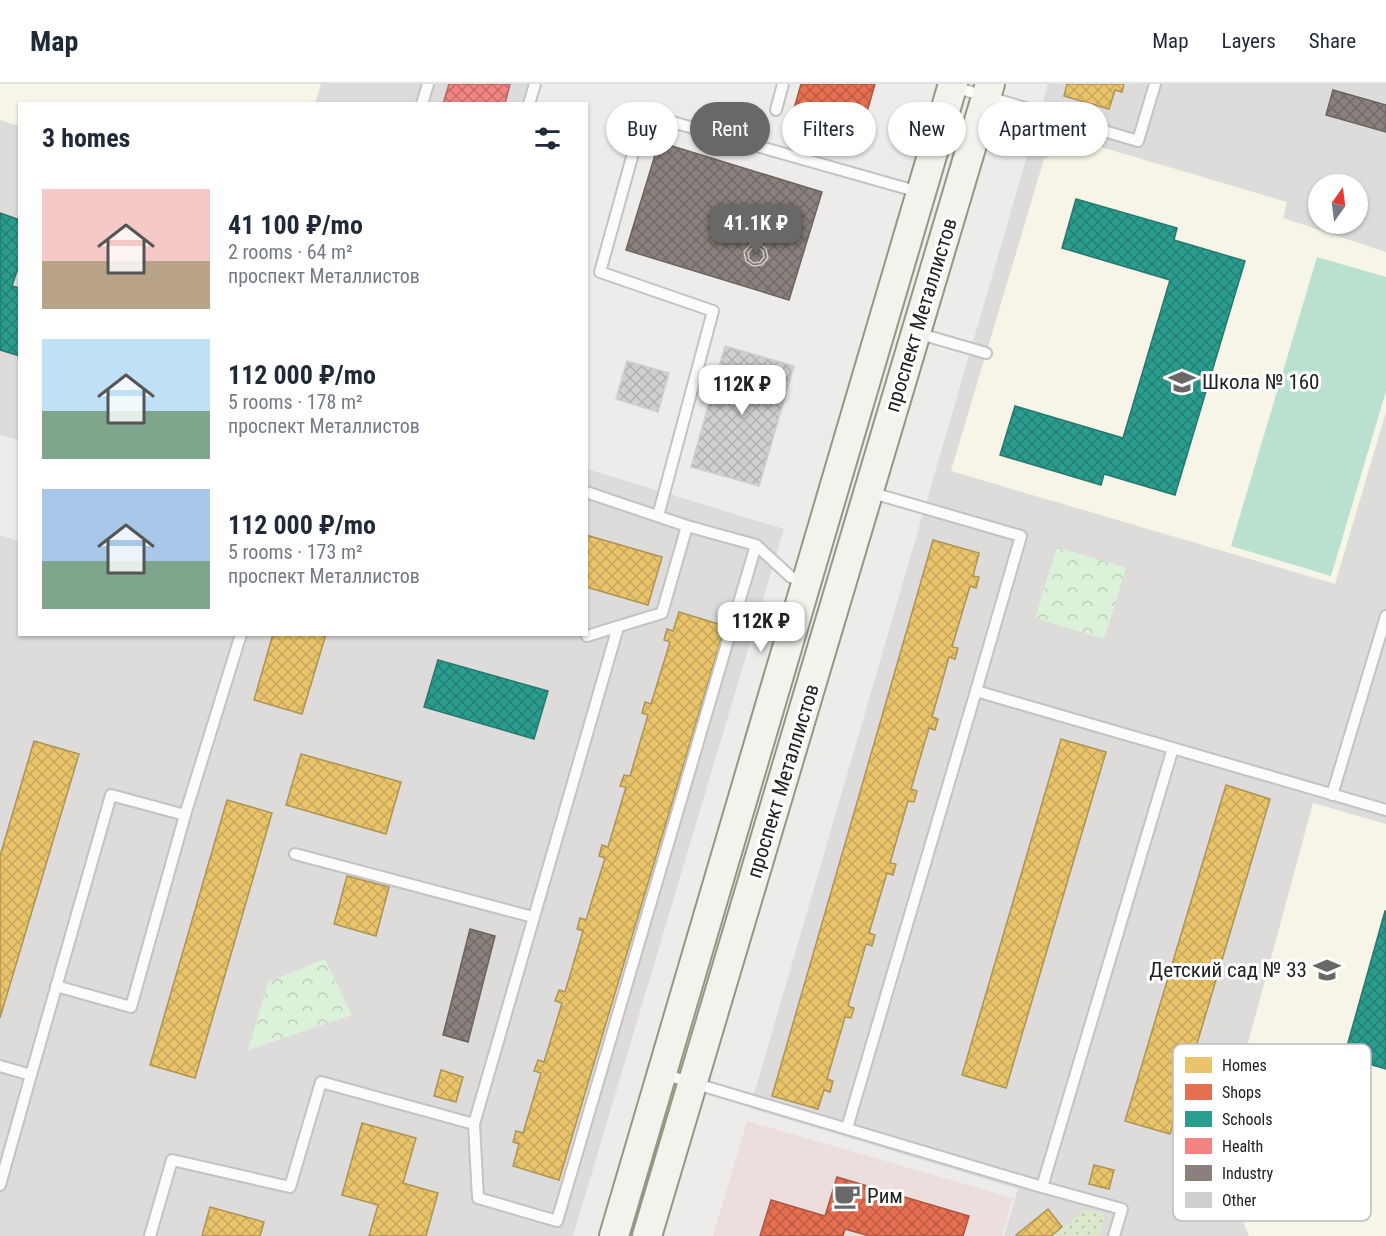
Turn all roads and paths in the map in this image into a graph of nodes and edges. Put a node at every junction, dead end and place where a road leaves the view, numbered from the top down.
1 (428, 84) edge
2 (535, 84) edge
3 (783, 84) edge
4 (1155, 84) edge
5 (953, 85) edge
6 (988, 90) edge
7 (423, 102) edge
8 (530, 102) edge
9 (776, 110) dead end
10 (921, 193) junction
11 (916, 333) junction
12 (986, 353) dead end
13 (868, 492) junction
14 (588, 493) edge
15 (658, 516) junction
16 (687, 526) junction
17 (756, 544) junction
18 (807, 581) junction
19 (1386, 616) edge
20 (618, 627) junction
21 (240, 636) edge
22 (588, 636) edge
23 (976, 691) junction
24 (1173, 748) junction
25 (1332, 795) junction
26 (1386, 810) edge
27 (185, 816) junction
28 (295, 854) dead end
29 (533, 917) junction
30 (56, 986) junction
31 (0, 1066) edge
32 (662, 1074) junction
33 (31, 1075) junction
34 (692, 1083) junction
35 (474, 1124) junction
36 (847, 1128) junction
37 (0, 1185) edge
38 (1042, 1187) junction
39 (150, 1236) edge
40 (614, 1236) edge
41 (647, 1236) edge
42 (1114, 1236) edge

1 - 7 lane
2 - 8 lane
3 - 9 lane
4 - 6 lane
5 - 6 lane
5 - 10 street, проспект Металлистов
6 - 11 street, проспект Металлистов
10 - 15 lane
10 - 18 street, проспект Металлистов
11 - 12 lane
11 - 13 street, проспект Металлистов
13 - 23 lane
13 - 34 street, проспект Металлистов
14 - 15 lane
15 - 16 lane
16 - 17 lane
16 - 20 lane
17 - 18 lane
17 - 35 lane
18 - 32 street, проспект Металлистов
19 - 25 lane
20 - 22 lane
20 - 29 lane
21 - 27 lane
23 - 24 lane
23 - 36 lane
24 - 25 lane
24 - 38 lane
25 - 26 lane
27 - 30 lane
27 - 30 lane
28 - 29 lane
29 - 35 lane
30 - 33 lane
31 - 33 lane
32 - 34 lane
32 - 40 street, проспект Металлистов
33 - 37 lane
34 - 36 lane
34 - 41 street, проспект Металлистов
35 - 39 lane
36 - 38 lane
38 - 42 lane

